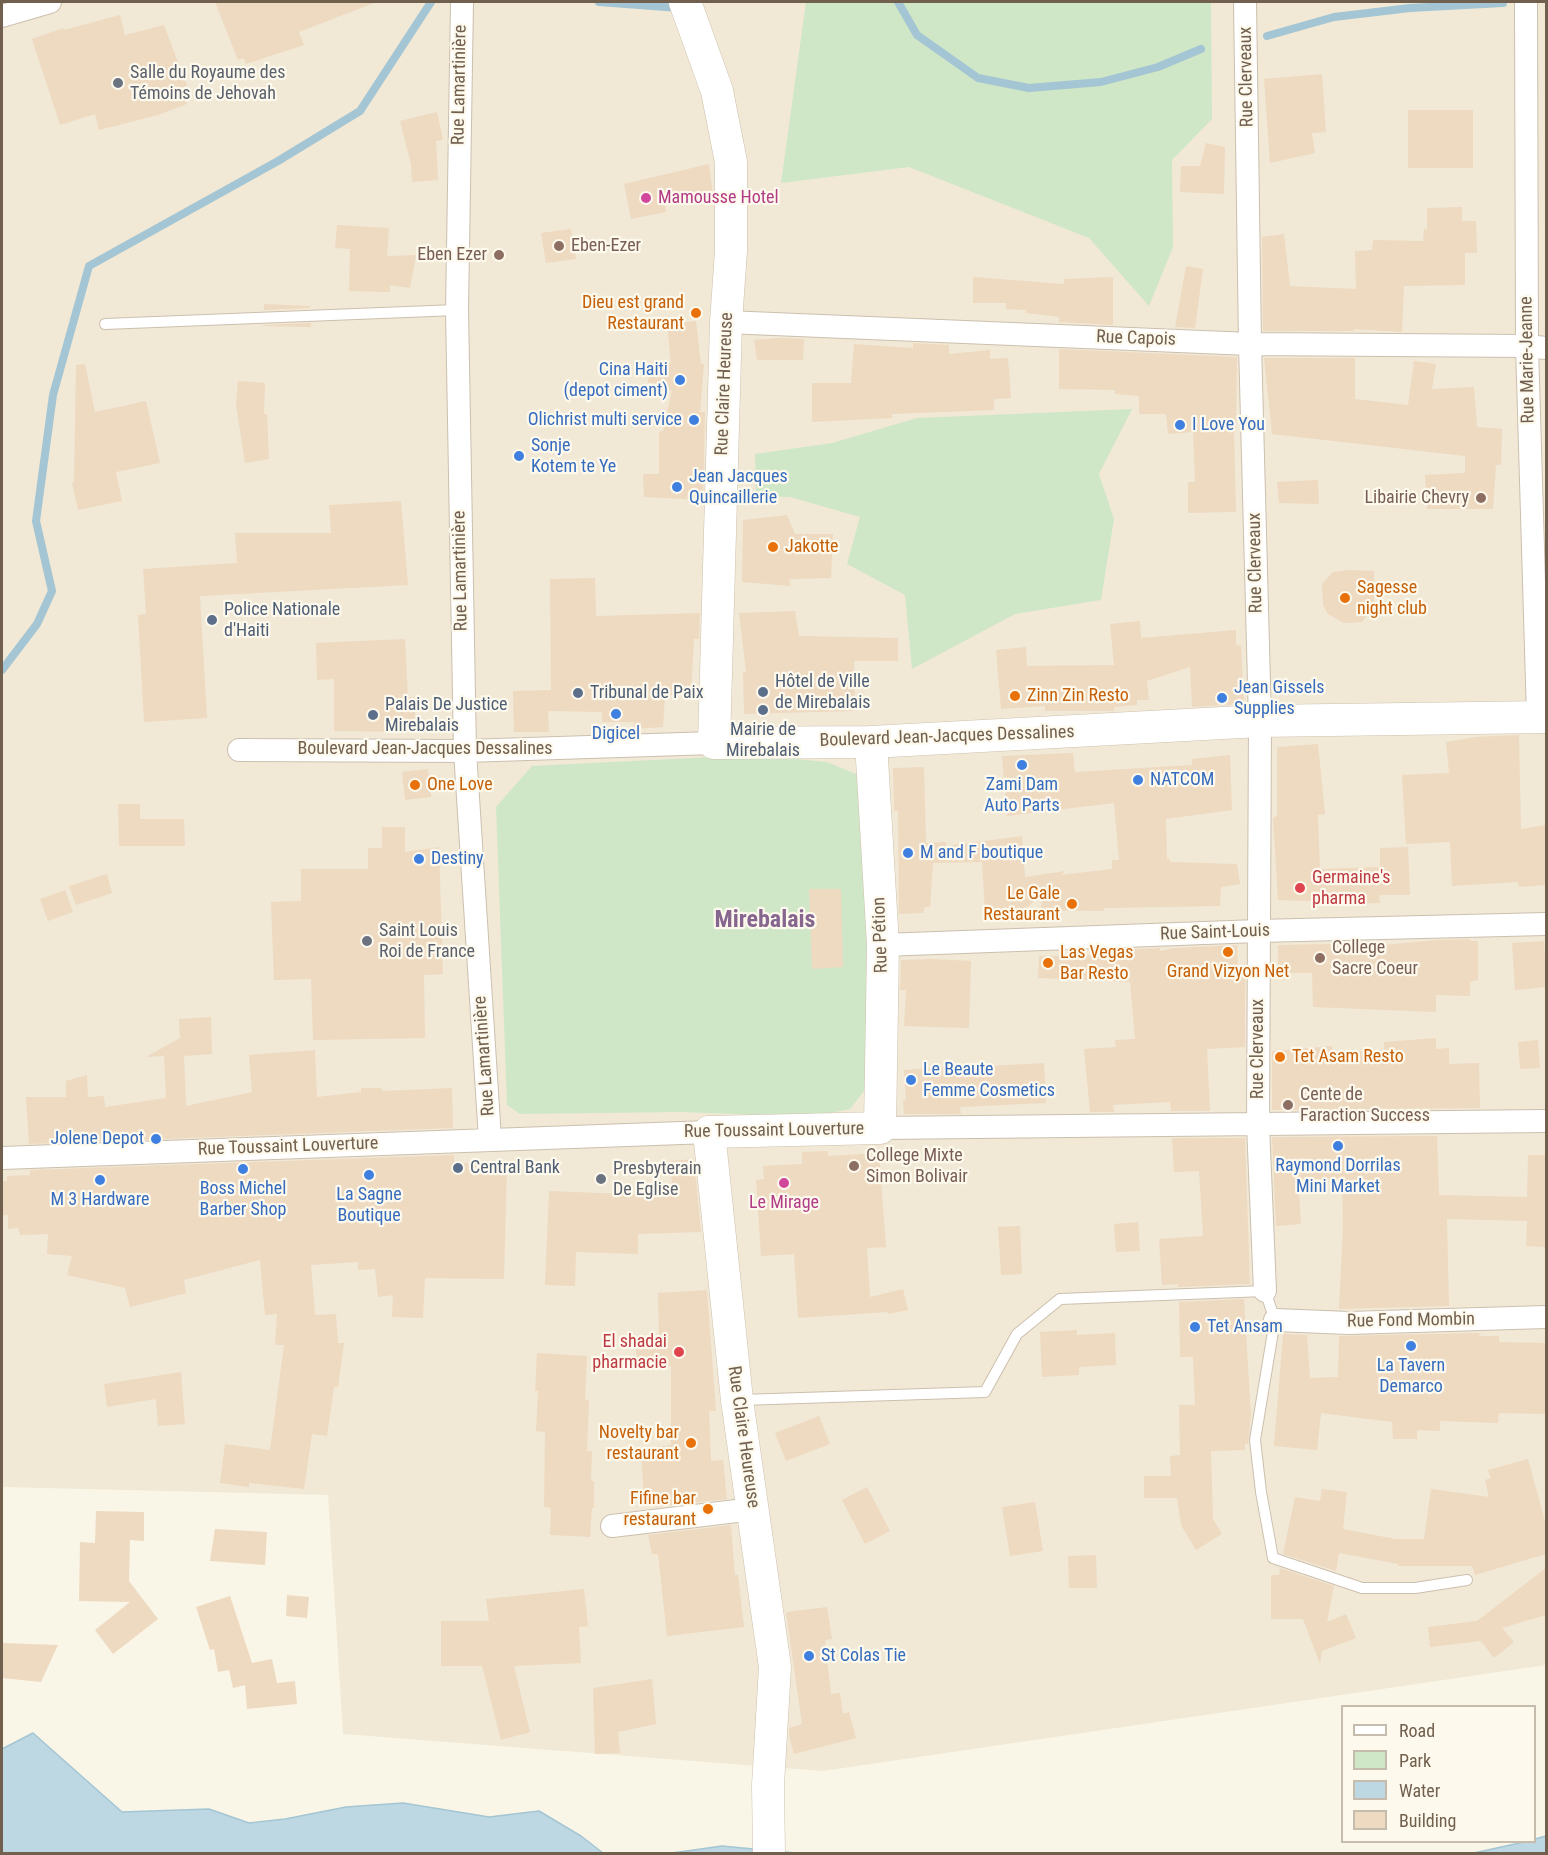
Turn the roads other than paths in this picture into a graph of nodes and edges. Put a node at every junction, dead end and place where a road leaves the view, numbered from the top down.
1 (50, 2) edge
2 (462, 2) edge
3 (1245, 2) edge
4 (1526, 2) edge
5 (691, 15) edge
6 (2, 16) edge
7 (457, 310) junction
8 (726, 322) junction
9 (105, 324) dead end
10 (1250, 344) junction
11 (1537, 347) edge
12 (1542, 717) edge
13 (1260, 721) junction
14 (871, 742) junction
15 (714, 743) junction
16 (240, 750) dead end
17 (465, 751) junction
18 (1546, 924) edge
19 (1258, 931) junction
20 (883, 945) junction
21 (1546, 1121) edge
22 (1258, 1125) junction
23 (880, 1128) junction
24 (710, 1131) junction
25 (490, 1139) junction
26 (2, 1158) edge
27 (1265, 1291) junction
28 (1546, 1317) edge
29 (1275, 1320) junction
30 (737, 1400) junction
31 (753, 1509) junction
32 (612, 1526) dead end
33 (1467, 1580) dead end
34 (769, 1854) edge

1 - 6 street
2 - 7 street, Rue Lamartinière
3 - 10 street, Rue Clerveaux
4 - 11 street, Rue Marie-Jeanne
5 - 8 main road, Rue Claire Heureuse
7 - 9 lane
7 - 17 street, Rue Lamartinière
8 - 10 street, Rue Capois
8 - 15 main road, Rue Claire Heureuse
10 - 11 street, Rue Capois
10 - 13 street, Rue Clerveaux
11 - 12 street, Rue Marie-Jeanne
12 - 13 main road, Boulevard Jean-Jacques Dessalines
13 - 14 main road, Boulevard Jean-Jacques Dessalines
13 - 19 street, Rue Clerveaux
14 - 15 main road, Boulevard Jean-Jacques Dessalines
14 - 20 main road, Rue Pétion
15 - 17 street, Boulevard Jean-Jacques Dessalines
16 - 17 street, Boulevard Jean-Jacques Dessalines
17 - 25 street, Rue Lamartinière
18 - 19 street, Rue Saint-Louis
19 - 20 street, Rue Saint-Louis
19 - 22 street, Rue Clerveaux
20 - 23 main road, Rue Pétion
21 - 22 street, Rue Toussaint Louverture
22 - 23 street, Rue Toussaint Louverture
22 - 27 street, Rue Clerveaux
23 - 24 main road, Rue Toussaint Louverture
24 - 25 street, Rue Toussaint Louverture
24 - 30 main road, Rue Claire Heureuse
25 - 26 street, Rue Toussaint Louverture
27 - 29 lane
27 - 30 lane
28 - 29 street, Rue Fond Mombin
29 - 33 lane
30 - 31 main road, Rue Claire Heureuse
31 - 32 street
31 - 34 main road, Rue Claire Heureuse

